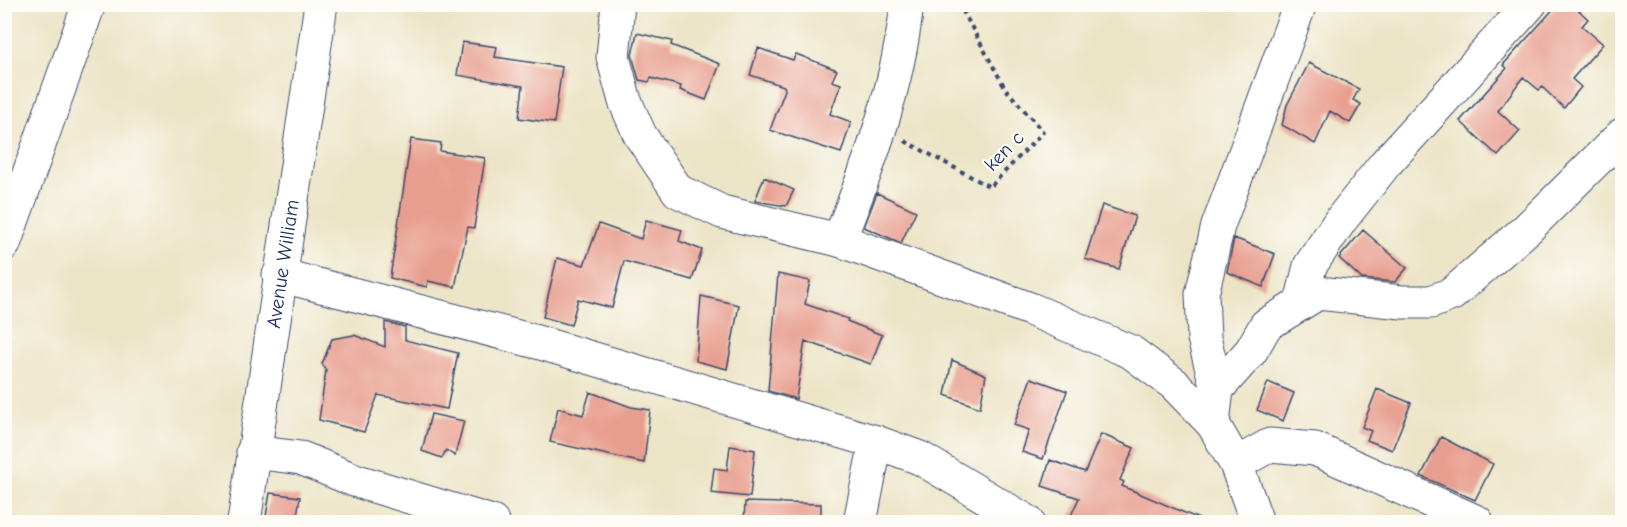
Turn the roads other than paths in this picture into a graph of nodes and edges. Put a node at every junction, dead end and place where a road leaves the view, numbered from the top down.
1 (89, 4) edge
2 (321, 4) edge
3 (618, 4) edge
4 (1300, 4) edge
5 (1530, 4) edge
6 (900, 8) edge
7 (1623, 135) edge
8 (839, 240) junction
9 (4, 244) edge
10 (279, 274) junction
11 (1301, 303) junction
12 (1217, 389) junction
13 (1213, 424) junction
14 (876, 442) junction
15 (253, 452) junction
16 (1236, 464) junction
17 (244, 522) edge
18 (492, 522) edge
19 (860, 522) edge
20 (1028, 522) edge
21 (1257, 522) edge
22 (1477, 522) edge

1 - 9 street
2 - 10 street, Avenue William
3 - 8 street
4 - 12 street
5 - 11 street
6 - 8 street
7 - 11 street
8 - 13 street
10 - 14 street
10 - 15 street, Avenue William
11 - 12 street
12 - 13 street
13 - 16 street
14 - 19 street
14 - 20 street
15 - 17 street, Avenue William
15 - 18 street
16 - 21 street
16 - 22 street

